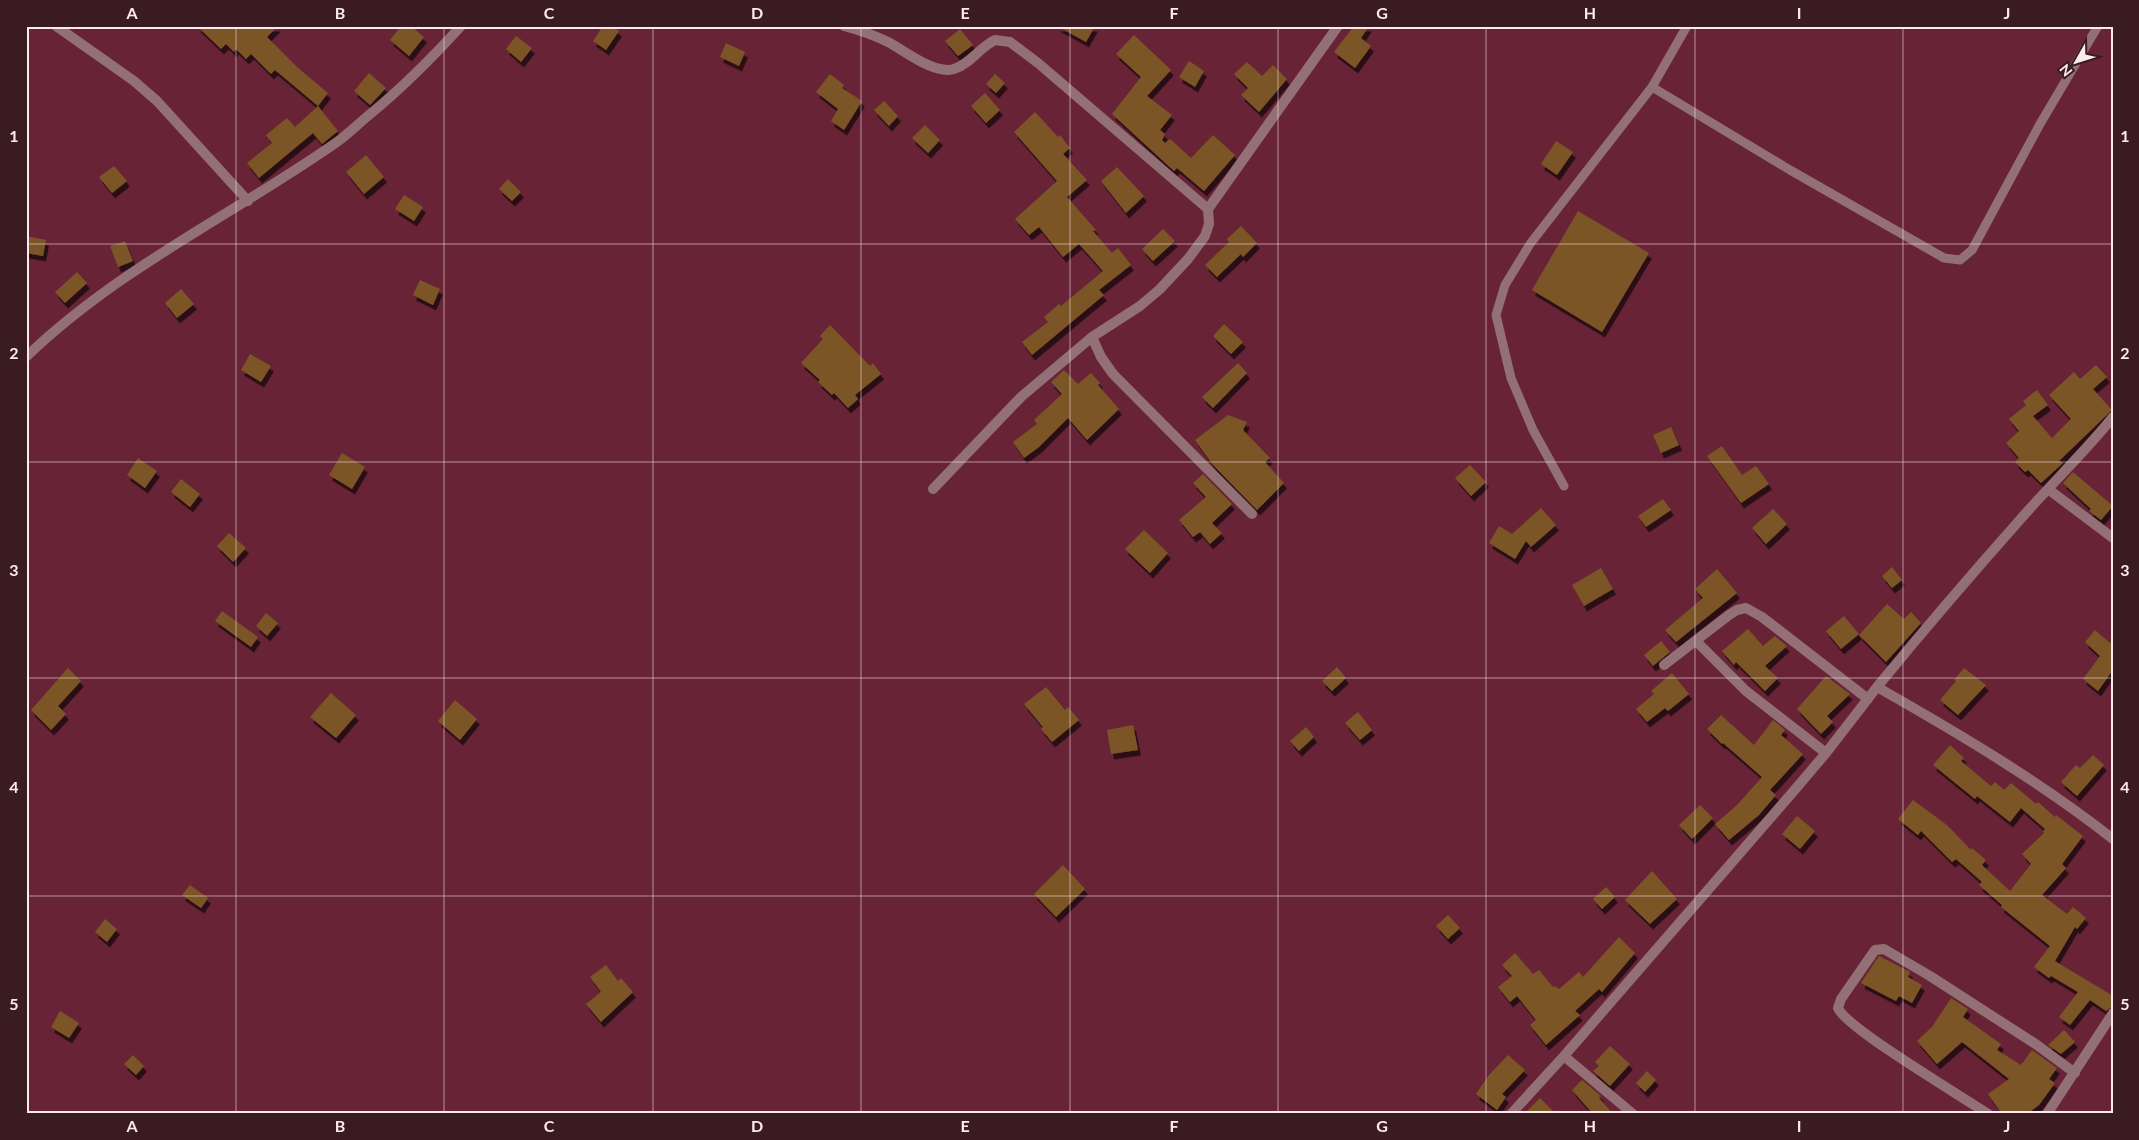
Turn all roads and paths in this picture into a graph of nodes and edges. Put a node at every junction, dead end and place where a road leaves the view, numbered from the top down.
1 (56, 26) edge
2 (461, 26) edge
3 (844, 26) edge
4 (1338, 26) edge
5 (1687, 26) edge
6 (2098, 26) edge
7 (1652, 87) junction
8 (248, 201) junction
9 (1208, 209) junction
10 (1092, 337) junction
11 (26, 357) edge
12 (2113, 417) edge
13 (1564, 486) dead end
14 (933, 489) dead end
15 (2048, 489) junction
16 (1252, 514) dead end
17 (2113, 538) edge
18 (1696, 641) junction
19 (1664, 665) dead end
20 (1877, 687) junction
21 (1868, 699) junction
22 (1826, 753) junction
23 (2113, 839) edge
24 (2113, 1013) edge
25 (1564, 1056) junction
26 (2075, 1073) junction
27 (1510, 1114) edge
28 (1633, 1114) edge
29 (1988, 1114) edge
30 (2047, 1114) edge

1 - 8 street
2 - 8 street
3 - 9 street
4 - 9 street
5 - 7 lane
6 - 7 lane
7 - 13 lane
8 - 11 street
9 - 10 street
10 - 14 street
10 - 16 street
12 - 15 street
15 - 17 street
15 - 20 street
18 - 19 street
18 - 21 street
18 - 22 street
20 - 21 street
20 - 23 street
21 - 22 street
22 - 25 street
24 - 26 street
25 - 27 street
25 - 28 street
26 - 29 street
26 - 30 street

